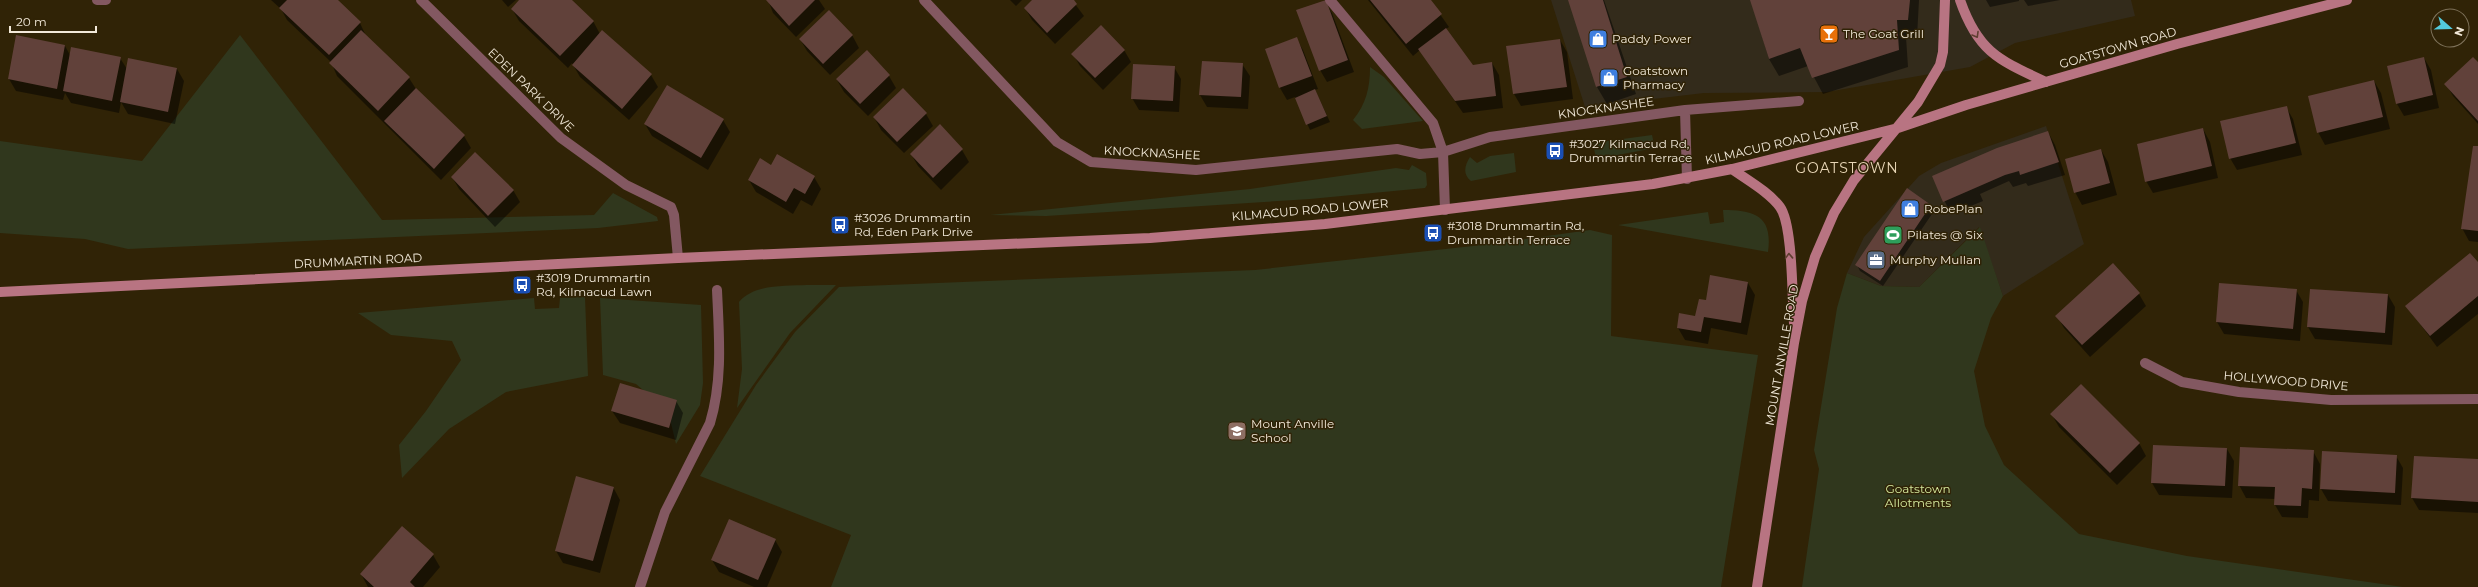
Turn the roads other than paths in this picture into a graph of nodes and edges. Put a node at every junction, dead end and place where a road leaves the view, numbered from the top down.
1 (97, 0) edge
2 (106, 0) edge
3 (421, 0) edge
4 (924, 0) edge
5 (1330, 0) edge
6 (1945, 0) edge
7 (1960, 0) edge
8 (2347, 0) edge
9 (2046, 82) junction
10 (1799, 101) dead end
11 (1685, 110) junction
12 (1898, 128) junction
13 (1443, 152) junction
14 (1732, 169) junction
15 (1687, 179) junction
16 (1445, 210) junction
17 (716, 257) joint
18 (678, 258) junction
19 (717, 290) dead end
20 (0, 292) edge
21 (1796, 337) junction
22 (2145, 363) dead end
23 (2478, 399) edge
24 (640, 587) edge
25 (1757, 587) edge

1 - 2 street
3 - 18 street, EDEN PARK DRIVE
4 - 13 street, KNOCKNASHEE
5 - 13 street
6 - 12 main road, MOUNT ANVILLE ROAD
7 -> 9 main road
8 - 9 main road, GOATSTOWN ROAD
9 - 12 main road, GOATSTOWN ROAD
10 - 11 street, KNOCKNASHEE
11 - 13 street, KNOCKNASHEE
11 - 15 street
12 - 14 main road, KILMACUD ROAD LOWER
12 - 21 main road, MOUNT ANVILLE ROAD
13 - 16 street
14 - 15 main road, KILMACUD ROAD LOWER
21 -> 14 main road
15 - 16 main road, KILMACUD ROAD LOWER
16 - 17 main road, KILMACUD ROAD LOWER
17 - 18 main road, DRUMMARTIN ROAD
18 - 20 main road, DRUMMARTIN ROAD
19 - 24 street
21 - 25 main road, MOUNT ANVILLE ROAD
22 - 23 street, HOLLYWOOD DRIVE

